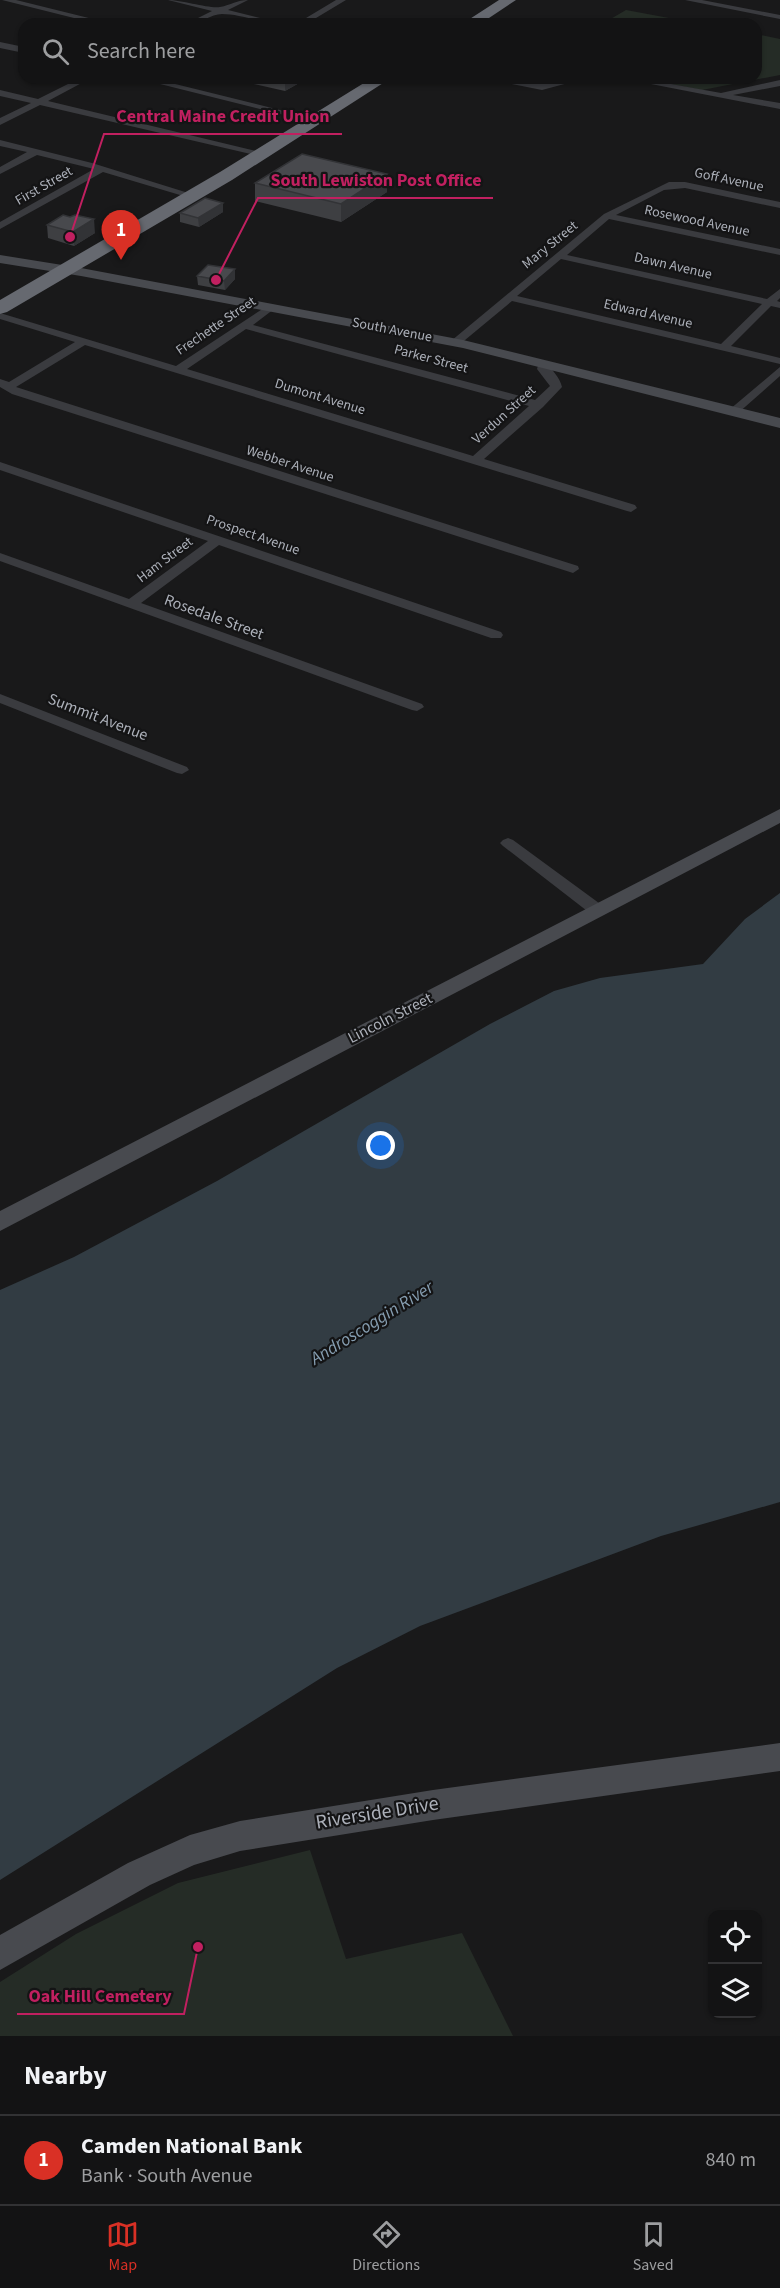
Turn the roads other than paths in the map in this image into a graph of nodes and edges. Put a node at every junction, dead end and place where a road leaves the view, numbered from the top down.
1 (6, 0) edge
2 (172, 0) edge
3 (244, 0) edge
4 (342, 0) edge
5 (509, 0) edge
6 (689, 0) edge
7 (222, 11) junction
8 (780, 17) edge
9 (83, 18) edge
10 (202, 18) edge
11 (253, 18) edge
12 (310, 18) edge
13 (479, 18) edge
14 (0, 45) edge
15 (18, 49) edge
16 (780, 83) edge
17 (75, 84) edge
18 (165, 84) edge
19 (373, 84) edge
20 (523, 84) edge
21 (556, 84) edge
22 (656, 84) edge
23 (0, 93) edge
24 (720, 96) junction
25 (40, 102) junction
26 (780, 106) edge
27 (316, 120) junction
28 (0, 122) edge
29 (0, 143) edge
30 (35, 152) junction
31 (264, 154) junction
32 (101, 169) junction
33 (0, 171) edge
34 (673, 184) joint
35 (193, 196) junction
36 (780, 205) edge
37 (608, 216) junction
38 (0, 226) edge
39 (780, 252) edge
40 (560, 256) junction
41 (0, 259) edge
42 (65, 269) junction
43 (780, 292) edge
44 (508, 297) junction
45 (775, 304) edge
46 (270, 307) junction
47 (0, 308) edge
48 (0, 316) edge
49 (246, 326) junction
50 (84, 341) junction
51 (455, 343) junction
52 (724, 347) junction
53 (780, 361) edge
54 (543, 364) junction
55 (178, 370) junction
56 (780, 370) edge
57 (4, 385) edge
58 (539, 405) junction
59 (733, 412) junction
60 (780, 423) edge
61 (476, 460) junction
62 (0, 466) edge
63 (631, 508) dead end
64 (217, 540) junction
65 (0, 557) edge
66 (573, 569) dead end
67 (131, 604) junction
68 (496, 634) dead end
69 (0, 698) edge
70 (417, 707) dead end
71 (182, 770) dead end
72 (780, 815) edge
73 (508, 843) dead end
74 (597, 910) junction
75 (0, 1222) edge
76 (780, 1757) edge
77 (0, 1953) edge

1 - 9 street
2 - 7 street
3 - 7 street
4 - 12 street
5 - 13 highway
6 - 8 street
7 - 10 street
7 - 11 street
14 - 15 street
16 - 24 street
17 - 25 street
18 - 27 street
19 - 27 highway
20 - 21 street
22 - 24 street
23 - 25 street
24 - 26 street
25 - 28 street
25 - 31 street
27 - 31 highway
29 - 30 street
30 - 32 street
30 - 33 street
31 - 35 highway
32 - 35 street
32 - 38 street, First Street
34 - 36 street, Goff Avenue
34 - 37 street, Mary Street
35 - 42 highway
37 - 39 street, Rosewood Avenue
37 - 40 street, Mary Street
40 - 44 street, Mary Street
40 - 45 street, Dawn Avenue
41 - 42 main road, South Avenue
42 - 46 main road, South Avenue
42 - 47 highway
43 - 45 street
44 - 51 street, Mary Street
44 - 52 street, Edward Avenue
45 - 52 street
46 - 49 street, Frechette Street
46 - 51 main road, South Avenue
48 - 50 street, Dumont Avenue
49 - 55 street, Frechette Street
49 - 58 street, Parker Street
50 - 55 street, Dumont Avenue
50 - 57 street
51 - 54 main road, South Avenue
52 - 53 street, Edward Avenue
54 - 58 street, Verdun Street
54 - 59 main road, South Avenue
55 - 61 street, Dumont Avenue
56 - 59 street
57 - 66 street, Webber Avenue
58 - 61 street, Verdun Street
59 - 60 main road, South Avenue
61 - 63 street, Dumont Avenue
62 - 64 street, Prospect Avenue
64 - 67 street, Ham Street
64 - 68 street, Prospect Avenue
65 - 67 street, Rosedale Street
67 - 70 street, Rosedale Street
69 - 71 street, Summit Avenue
72 - 74 main road, Lincoln Street
73 - 74 street
74 - 75 main road, Lincoln Street
76 - 77 main road, Riverside Drive

